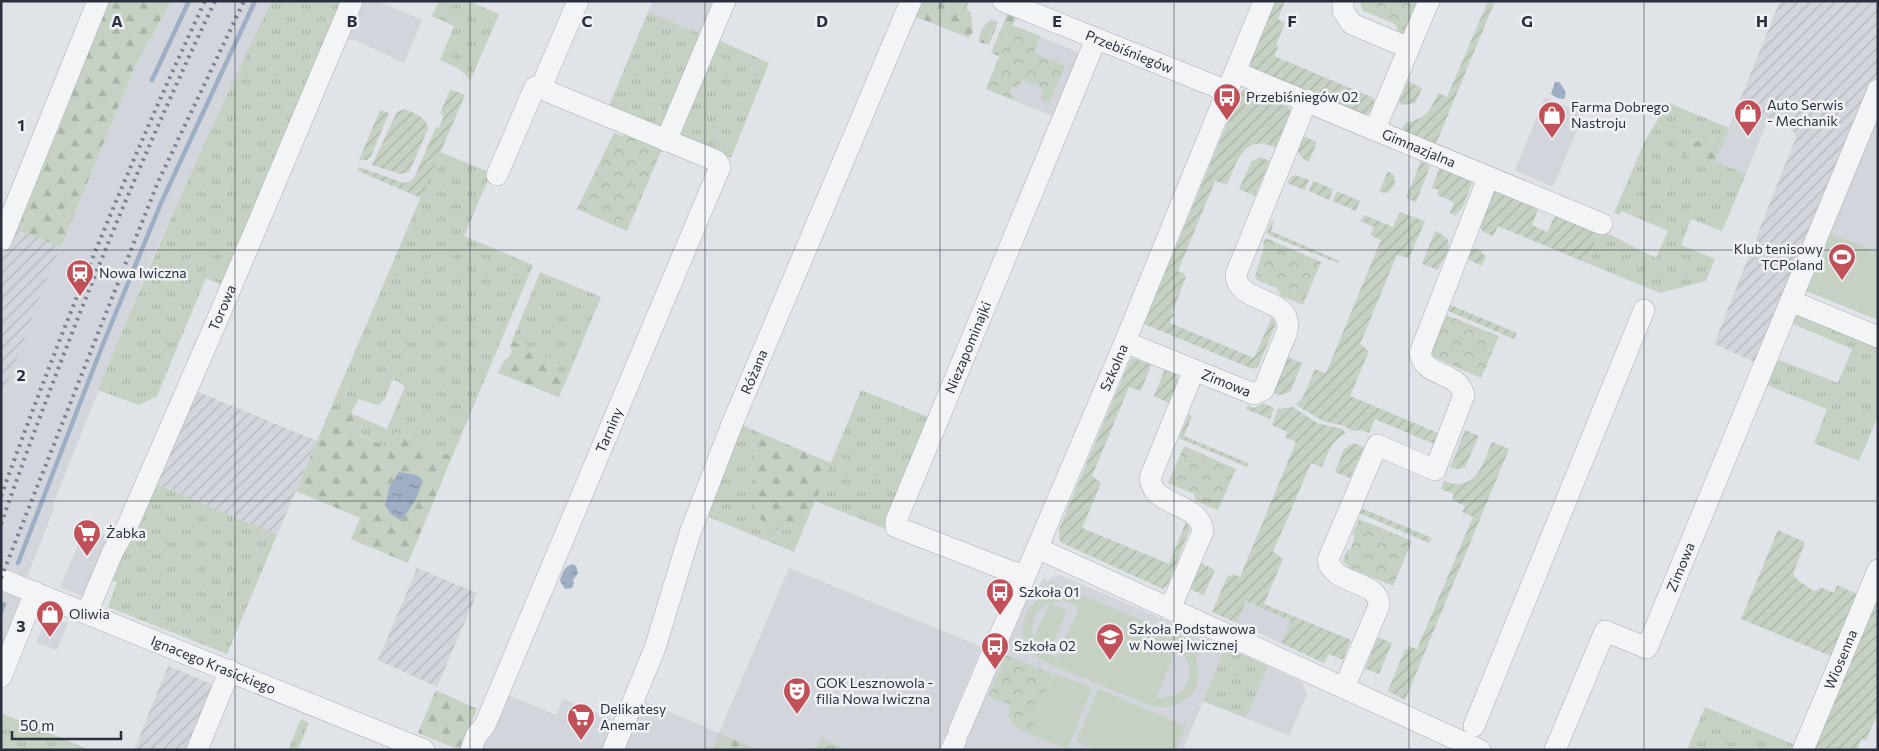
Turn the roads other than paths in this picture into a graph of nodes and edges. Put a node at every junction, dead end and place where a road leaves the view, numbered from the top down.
1 (98, 1) edge
2 (352, 1) edge
3 (578, 1) edge
4 (724, 1) edge
5 (911, 1) edge
6 (1003, 1) edge
7 (1264, 1) edge
8 (1343, 1) edge
9 (1429, 1) edge
10 (1096, 39) junction
11 (1409, 48) junction
12 (1235, 72) junction
13 (544, 86) junction
14 (1878, 90) edge
15 (1227, 91) junction
16 (1307, 100) junction
17 (1375, 129) junction
18 (666, 140) junction
19 (497, 175) dead end
20 (1488, 178) junction
21 (1602, 224) dead end
22 (1, 240) edge
23 (1790, 301) junction
24 (1644, 310) dead end
25 (1878, 337) edge
26 (1126, 342) junction
27 (1194, 370) junction
28 (1037, 548) junction
29 (1878, 570) edge
30 (1026, 576) junction
31 (1, 579) edge
32 (35, 592) junction
33 (1170, 609) junction
34 (87, 613) junction
35 (230, 670) junction
36 (1, 677) edge
37 (1344, 688) junction
38 (1474, 726) dead end
39 (955, 740) edge
40 (197, 750) edge
41 (424, 750) edge
42 (471, 750) edge
43 (613, 750) edge
44 (1480, 750) edge
45 (1555, 750) edge
46 (1803, 750) edge

1 - 22 street
2 - 34 street, Torowa
3 - 13 street
4 - 18 street
5 - 43 street, Różana
6 - 10 street, Przebiśniegów
7 - 12 street, Szkolna
8 - 11 street
9 - 11 street
10 - 15 street, Przebiśniegów
10 - 30 street, Niezapominajki
11 - 17 street
12 - 15 street, Szkolna
12 - 16 street, Gimnazjalna
13 - 18 street, Tarniny
13 - 19 street
14 - 23 street
15 - 26 street, Szkolna
16 - 17 street, Gimnazjalna
16 - 27 street, Zimowa
17 - 20 street, Gimnazjalna
18 - 42 street, Tarniny
20 - 21 street, Gimnazjalna
20 - 37 street
23 - 25 street
23 - 45 street, Zimowa
24 - 38 street
26 - 27 street
26 - 28 street, Szkolna
27 - 33 street, Zimowa
28 - 30 street, Szkolna
28 - 33 street
29 - 46 street, Wiosenna
30 - 39 street, Szkolna
31 - 32 street, Ignacego Krasickiego
32 - 34 street, Ignacego Krasickiego
32 - 36 street
33 - 37 street
34 - 35 street, Ignacego Krasickiego
35 - 40 street
35 - 41 street, Ignacego Krasickiego
37 - 44 street

